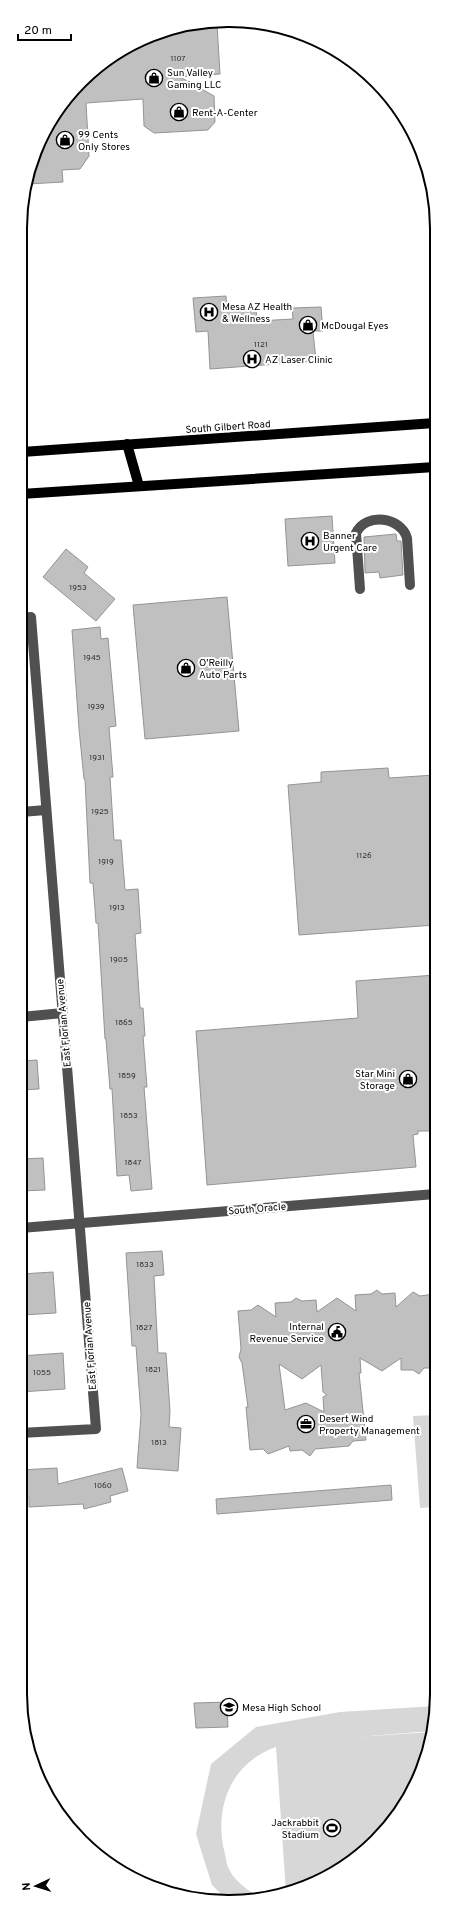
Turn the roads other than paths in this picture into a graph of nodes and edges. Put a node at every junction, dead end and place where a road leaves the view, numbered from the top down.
1 (430, 423) edge
2 (127, 444) junction
3 (27, 452) edge
4 (430, 467) edge
5 (139, 486) junction
6 (27, 494) edge
7 (410, 585) dead end
8 (360, 589) dead end
9 (27, 627) edge
10 (46, 810) junction
11 (27, 812) edge
12 (63, 1013) junction
13 (27, 1016) edge
14 (430, 1194) edge
15 (79, 1223) junction
16 (27, 1227) edge
17 (27, 1433) edge

1 - 2 main road, South Gilbert Road
2 - 3 main road, South Gilbert Road
2 - 5 main road
4 - 5 main road
5 - 6 main road
7 - 8 street
9 - 10 street, East Florian Avenue
10 - 11 street
10 - 12 street, East Florian Avenue
12 - 13 street
12 - 15 street, East Florian Avenue
14 - 15 street, South Oracle
15 - 16 street, South Oracle
15 - 17 street, East Florian Avenue

